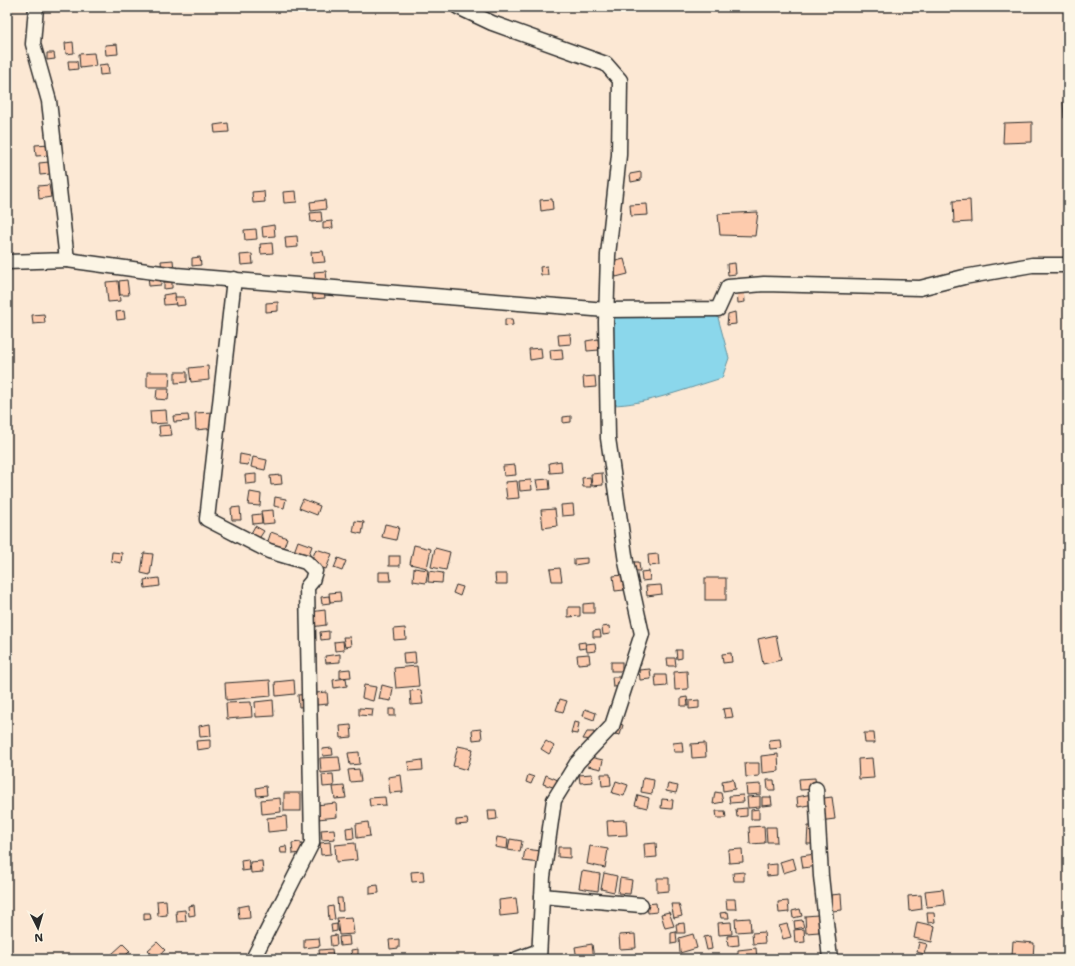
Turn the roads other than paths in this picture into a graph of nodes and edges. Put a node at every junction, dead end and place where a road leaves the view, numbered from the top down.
1 (36, 7) edge
2 (458, 7) edge
3 (67, 260) junction
4 (7, 262) edge
5 (1068, 265) edge
6 (234, 279) junction
7 (606, 310) junction
8 (816, 789) dead end
9 (542, 896) junction
10 (641, 905) dead end
11 (539, 955) edge
12 (253, 959) edge
13 (517, 959) edge
14 (830, 959) edge

1 - 3 street
2 - 7 street
3 - 4 street
3 - 6 street
5 - 7 street
6 - 7 street
6 - 12 street
7 - 9 street
8 - 14 street
9 - 10 street
9 - 11 street
11 - 13 street

